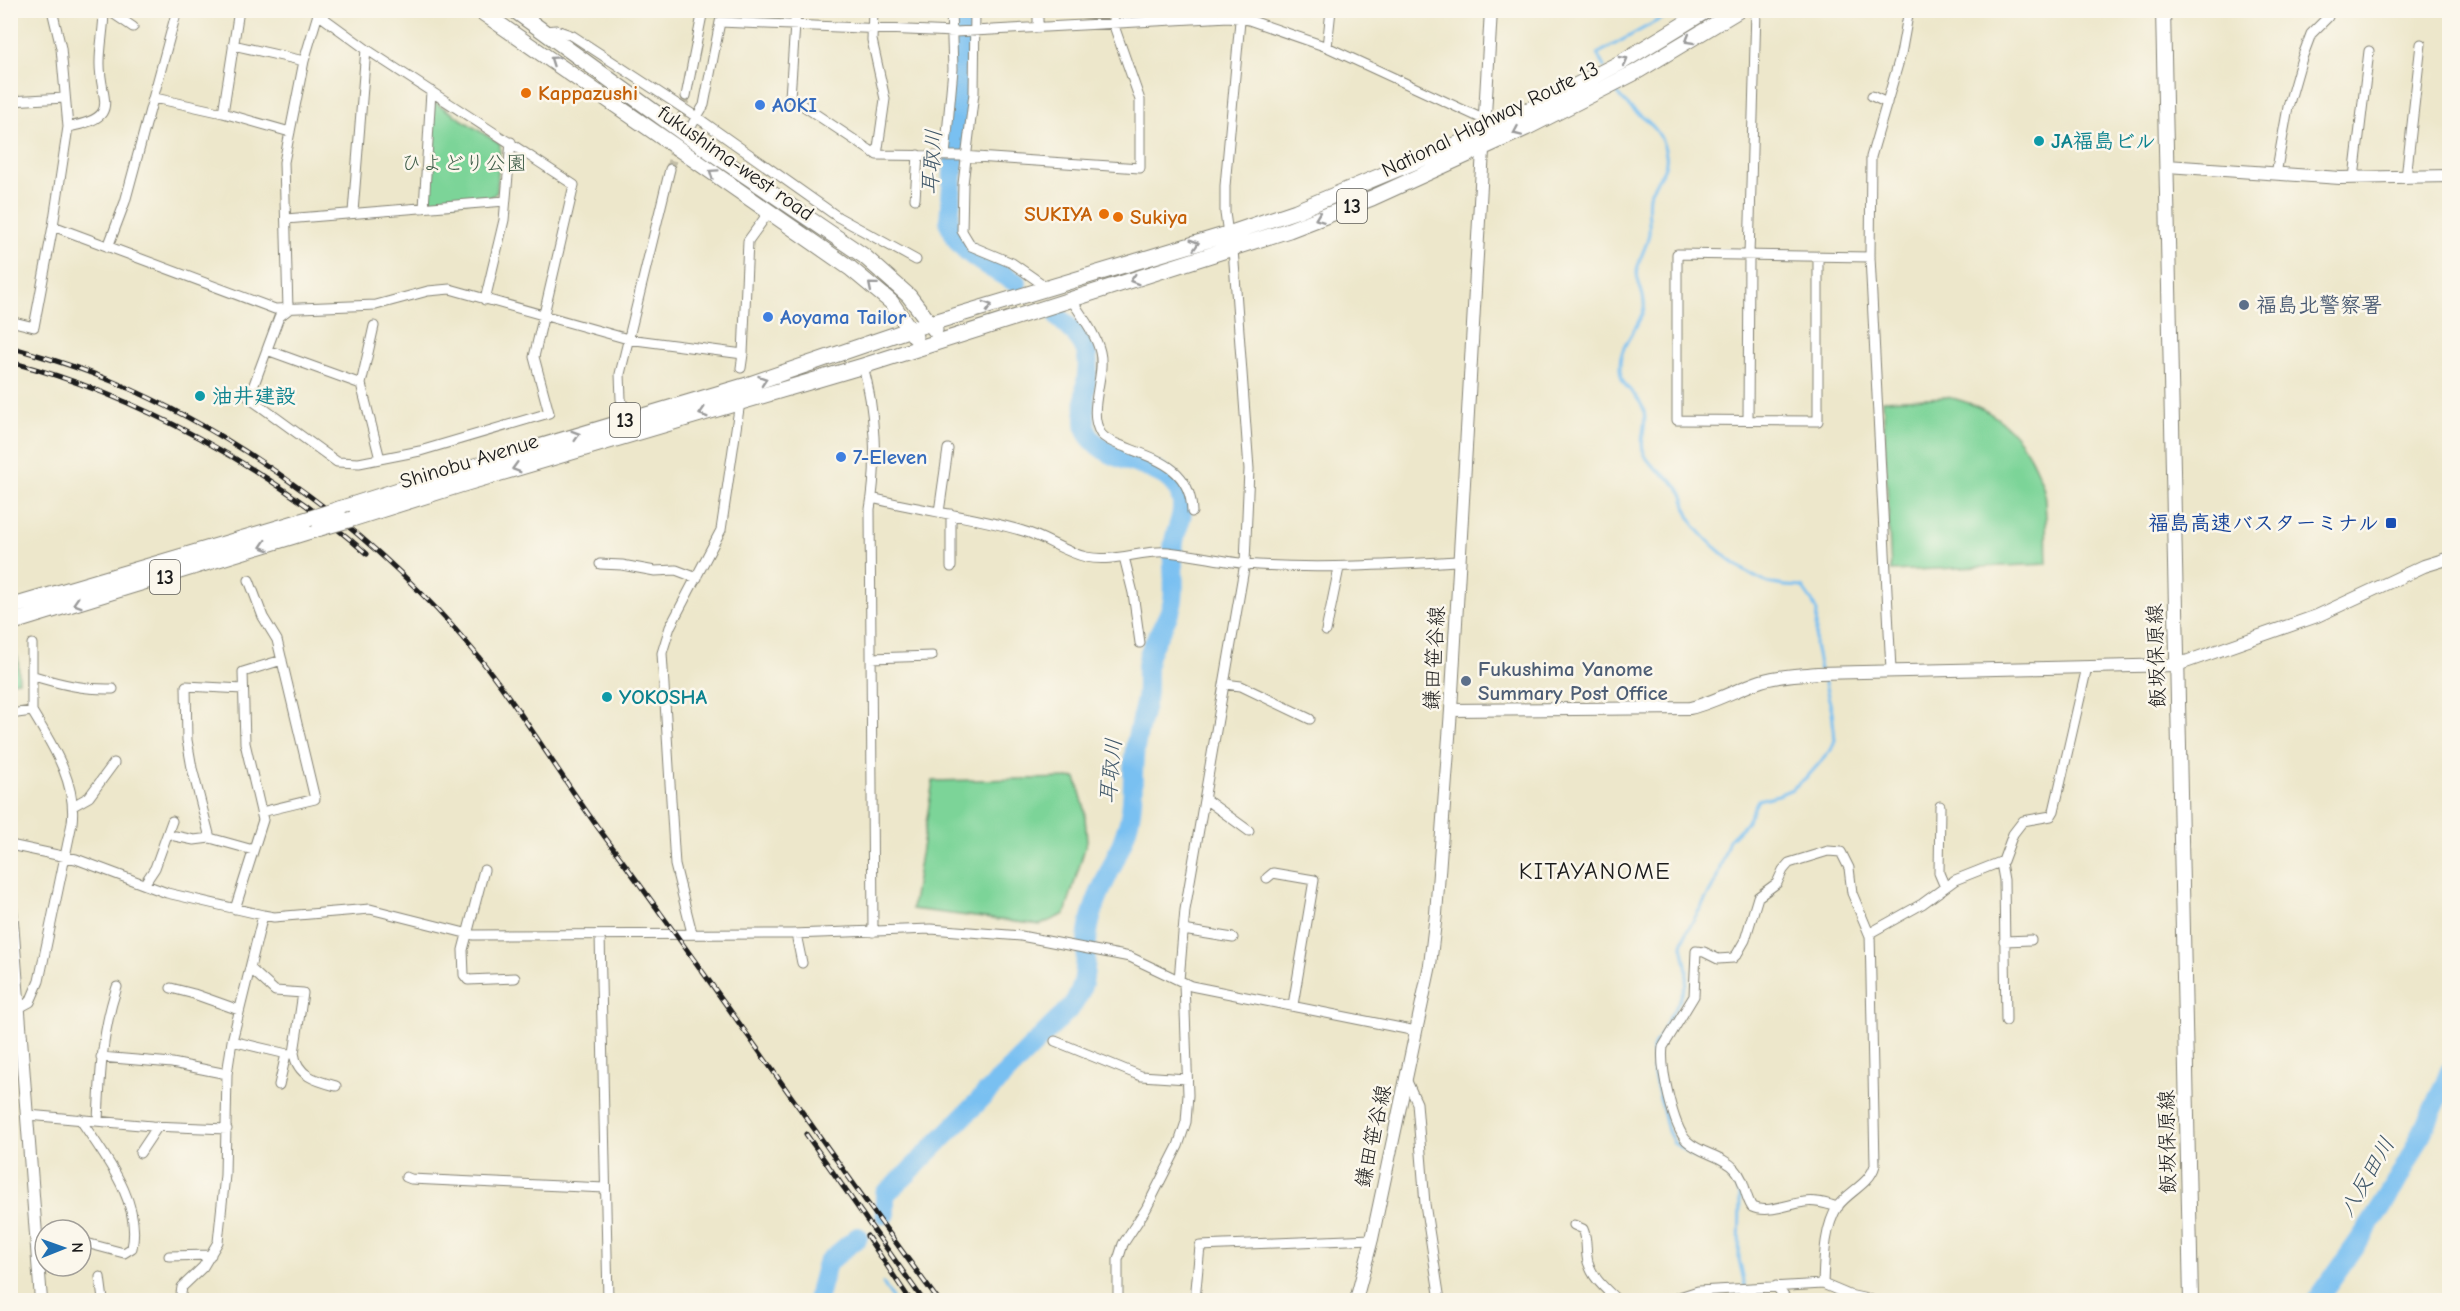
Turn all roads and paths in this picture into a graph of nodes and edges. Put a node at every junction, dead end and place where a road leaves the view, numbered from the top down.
1 (52, 10) edge
2 (106, 10) edge
3 (177, 10) edge
4 (239, 10) edge
5 (479, 10) edge
6 (514, 10) edge
7 (703, 10) edge
8 (796, 10) edge
9 (873, 10) edge
10 (951, 10) edge
11 (975, 10) edge
12 (1038, 10) edge
13 (1113, 10) edge
14 (1331, 10) edge
15 (1491, 10) edge
16 (1707, 10) edge
17 (1739, 10) edge
18 (1756, 10) edge
19 (1908, 10) edge
20 (2163, 10) edge
21 (318, 12) edge
22 (1165, 15) edge
23 (1240, 15) edge
24 (2328, 17) dead end
25 (1113, 23) junction
26 (794, 25) junction
27 (133, 27) dead end
28 (871, 28) junction
29 (1038, 28) junction
30 (542, 31) junction
31 (974, 31) junction
32 (953, 32) junction
33 (2421, 44) dead end
34 (233, 45) junction
35 (1327, 47) junction
36 (366, 49) junction
37 (2369, 51) dead end
38 (304, 61) junction
39 (431, 91) junction
40 (686, 96) tunnel mouth
41 (1872, 96) dead end
42 (65, 98) junction
43 (155, 98) junction
44 (10, 101) edge
45 (1887, 103) junction
46 (223, 113) junction
47 (698, 117) junction
48 (68, 127) junction
49 (291, 132) junction
50 (1484, 134) junction
51 (686, 135) junction
52 (511, 142) junction
53 (877, 155) junction
54 (918, 155) junction
55 (947, 156) junction
56 (964, 157) junction
57 (2167, 166) junction
58 (670, 169) tunnel mouth
59 (2276, 174) junction
60 (2450, 176) edge
61 (2354, 178) junction
62 (2406, 178) junction
63 (915, 199) dead end
64 (505, 201) junction
65 (424, 208) junction
66 (353, 212) junction
67 (769, 212) junction
68 (838, 217) junction
69 (286, 219) junction
70 (53, 226) junction
71 (826, 230) junction
72 (1231, 241) junction
73 (108, 247) junction
74 (1749, 255) junction
75 (1818, 256) junction
76 (1870, 257) junction
77 (916, 260) dead end
78 (1048, 288) junction
79 (1071, 299) junction
80 (485, 300) junction
81 (288, 310) junction
82 (543, 316) junction
83 (10, 321) edge
84 (932, 323) junction
85 (374, 326) dead end
86 (911, 329) junction
87 (628, 339) junction
88 (940, 341) junction
89 (920, 348) junction
90 (267, 350) junction
91 (743, 354) junction
92 (863, 366) junction
93 (741, 368) dead end
94 (361, 384) junction
95 (740, 402) junction
96 (1748, 420) junction
97 (631, 427) junction
98 (948, 449) dead end
99 (380, 459) junction
100 (872, 498) junction
101 (939, 512) junction
102 (1192, 512) dead end
103 (951, 514) junction
104 (314, 524) junction
105 (1125, 557) junction
106 (2450, 558) edge
107 (1458, 561) junction
108 (1245, 563) junction
109 (600, 564) dead end
110 (951, 567) dead end
111 (1339, 568) junction
112 (697, 578) junction
113 (249, 580) dead end
114 (10, 607) edge
115 (10, 623) edge
116 (1326, 631) dead end
117 (1140, 642) dead end
118 (32, 644) dead end
119 (932, 656) dead end
120 (871, 658) junction
121 (282, 660) junction
122 (2177, 665) junction
123 (2087, 666) junction
124 (1890, 670) junction
125 (33, 676) junction
126 (1225, 684) junction
127 (112, 689) dead end
128 (243, 689) junction
129 (1451, 710) junction
130 (32, 711) junction
131 (10, 714) edge
132 (1310, 719) dead end
133 (114, 763) dead end
134 (1205, 800) junction
135 (73, 806) junction
136 (1940, 806) dead end
137 (261, 812) junction
138 (172, 821) dead end
139 (1249, 831) dead end
140 (175, 836) dead end
141 (210, 838) junction
142 (10, 846) edge
143 (253, 850) junction
144 (66, 856) junction
145 (2001, 863) junction
146 (484, 870) dead end
147 (1267, 878) dead end
148 (145, 883) junction
149 (1945, 887) junction
150 (10, 895) edge
151 (234, 909) junction
152 (263, 915) junction
153 (1184, 930) junction
154 (873, 932) junction
155 (692, 933) junction
156 (468, 934) junction
157 (794, 934) junction
158 (600, 935) junction
159 (1870, 936) junction
160 (1233, 938) dead end
161 (2031, 940) dead end
162 (2004, 941) junction
163 (801, 963) dead end
164 (251, 969) junction
165 (515, 978) dead end
166 (1181, 981) junction
167 (117, 987) dead end
168 (171, 988) dead end
169 (1293, 1005) junction
170 (19, 1008) junction
171 (239, 1010) junction
172 (2006, 1021) dead end
173 (1416, 1031) junction
174 (22, 1036) junction
175 (232, 1041) junction
176 (1055, 1041) dead end
177 (10, 1046) edge
178 (290, 1054) junction
179 (101, 1058) junction
180 (227, 1074) junction
181 (1187, 1079) junction
182 (1406, 1079) junction
183 (279, 1085) dead end
184 (336, 1086) dead end
185 (28, 1115) junction
186 (80, 1119) junction
187 (98, 1120) junction
188 (158, 1126) junction
189 (227, 1129) junction
190 (140, 1153) dead end
191 (406, 1177) dead end
192 (605, 1188) junction
193 (1838, 1208) junction
194 (1574, 1225) dead end
195 (1371, 1239) junction
196 (93, 1245) edge
197 (211, 1255) junction
198 (169, 1256) dead end
199 (100, 1277) dead end
200 (1823, 1284) junction
201 (1776, 1286) junction
202 (1854, 1299) edge
203 (41, 1300) edge
204 (103, 1300) edge
205 (180, 1300) edge
206 (608, 1300) edge
207 (1119, 1300) edge
208 (1195, 1300) edge
209 (1356, 1300) edge
210 (1440, 1300) edge
211 (1617, 1300) edge
212 (1670, 1300) edge
213 (1787, 1300) edge
214 (1872, 1300) edge
215 (2191, 1300) edge

1 - 42 street
2 - 27 street
2 - 48 street
3 - 43 street
4 - 34 street
67 -> 5 highway, fukushima-west road
6 - 30 highway, fukushima-west road
7 - 40 street
8 - 26 street
9 - 28 street
10 - 32 street
11 - 31 street
12 - 29 street
13 - 25 street
14 - 35 street
15 - 50 street, 鎌田笹谷線
50 -> 16 highway, National Highway Route 13 / 13
17 -> 50 highway, National Highway Route 13 / 13
18 - 74 street
19 - 45 street
20 - 57 main road, 飯坂保原線
21 - 36 street
21 - 38 street
22 - 23 street
22 - 25 street
23 - 35 street
23 - 72 street
24 - 59 street
25 - 29 street
25 - 56 street
26 - 28 street
26 - 47 street
26 - 53 street
28 - 32 street
28 - 53 street
29 - 31 street
30 - 47 street
30 - 51 highway, fukushima-west road
31 - 32 street
31 - 56 street
32 - 55 street
33 - 62 street
34 - 38 street
34 - 46 street
35 - 50 street
36 - 39 street
36 - 66 street
37 - 61 street
38 - 49 street
39 - 52 street
39 - 65 street
41 - 45 street
42 - 44 street
42 - 48 street
43 - 46 street
43 - 73 street
45 - 76 street
46 - 49 street
47 - 51 street
47 - 68 street
48 - 70 street
49 - 69 street
50 - 72 highway, National Highway Route 13 / 13
50 - 107 street, 鎌田笹谷線
51 - 71 highway, fukushima-west road
52 - 64 street
52 - 82 street
53 - 54 street
54 - 55 street
54 - 63 street
55 - 56 street
56 - 78 street
57 - 59 street
57 - 122 main road, 飯坂保原線
58 - 87 street
59 - 61 street
60 - 62 street
61 - 62 street
64 - 65 street
64 - 80 street
65 - 66 street
66 - 69 street
86 -> 67 highway, fukushima-west road
67 - 91 street
68 - 71 street
68 - 77 street
69 - 81 street
70 - 73 street
70 - 83 street
71 - 84 highway, fukushima-west road
78 -> 72 highway, National Highway Route 13 / 13
72 -> 79 highway, National Highway Route 13 / 13
72 - 108 street
73 - 81 street
74 - 75 street
74 - 96 street
74 - 96 street
75 - 76 street
75 - 96 street
76 - 124 street
84 -> 78 highway, National Highway Route 13 / 13
79 - 88 highway, National Highway Route 13 / 13
79 - 102 street
80 - 81 street
80 - 82 street
81 - 90 street
82 - 87 street
82 - 99 street
84 - 86 highway, Shinobu Avenue / 13
84 - 88 highway, fukushima-west road
85 - 94 street
86 - 89 highway, fukushima-west road
97 -> 86 highway, Shinobu Avenue / 13
87 - 91 street
87 - 97 street
88 - 89 highway, Shinobu Avenue / 13
89 - 92 highway, Shinobu Avenue / 13
90 - 94 street
90 - 99 street
91 - 93 street
92 - 95 highway, Shinobu Avenue / 13
92 - 100 street
94 - 99 street
95 -> 97 highway, Shinobu Avenue / 13
95 - 112 street
97 -> 104 highway, Shinobu Avenue / 13, bridge
104 -> 97 highway, Shinobu Avenue / 13, bridge
98 - 101 street
100 - 101 street
100 - 120 street
101 - 103 street
103 - 105 street
103 - 110 street
104 - 114 highway, Shinobu Avenue / 13
104 -> 115 highway, Shinobu Avenue / 13
105 - 108 street
105 - 117 street
106 - 122 street
107 - 111 street
107 - 129 street, 鎌田笹谷線
108 - 111 street
108 - 126 street
109 - 112 street
111 - 116 street
112 - 155 street
113 - 121 street
118 - 125 street
119 - 120 street
120 - 154 street
121 - 128 street
121 - 137 street
122 - 123 street
122 - 215 main road, 飯坂保原線
123 - 124 street
123 - 145 street
124 - 129 street
125 - 127 street
125 - 130 street
126 - 132 street
126 - 134 street
128 - 137 street
128 - 141 street
129 - 173 street, 鎌田笹谷線
130 - 131 street
130 - 135 street
133 - 135 street
134 - 139 street
134 - 153 street
135 - 144 street
136 - 149 street
137 - 143 street
138 - 148 street
140 - 141 street
141 - 143 street
142 - 144 street
143 - 151 street
144 - 148 street
144 - 170 street
145 - 149 street
145 - 162 street
146 - 156 street
147 - 169 street
148 - 151 street
149 - 159 street
150 - 170 street
151 - 152 street
152 - 156 street
152 - 164 street
153 - 160 street
153 - 166 street
154 - 157 street
154 - 166 street
155 - 157 street
155 - 158 street
156 - 158 street
156 - 165 street
157 - 163 street
158 - 192 street
159 - 193 street
159 - 193 street
161 - 162 street
162 - 172 street
164 - 171 street
164 - 178 street
166 - 169 street
166 - 181 street
167 - 179 street
168 - 171 street
169 - 173 street
170 - 174 street
171 - 175 street
173 - 182 street, 鎌田笹谷線
174 - 177 street
174 - 185 street
175 - 178 street
175 - 180 street
176 - 181 street
178 - 183 street
178 - 184 street
179 - 180 street
179 - 187 street
180 - 189 street
181 - 207 street
182 - 195 street, 鎌田笹谷線
182 - 210 street
185 - 186 street
185 - 203 street
186 - 187 street
186 - 196 street
187 - 188 street
188 - 189 street
188 - 190 street
189 - 197 street
191 - 192 street
192 - 206 street
193 - 200 street
194 - 211 street
195 - 208 street
195 - 209 street, 鎌田笹谷線
197 - 198 street
197 - 205 street
199 - 204 street
200 - 201 street
200 - 202 street
201 - 212 street
201 - 213 street
202 - 214 street

